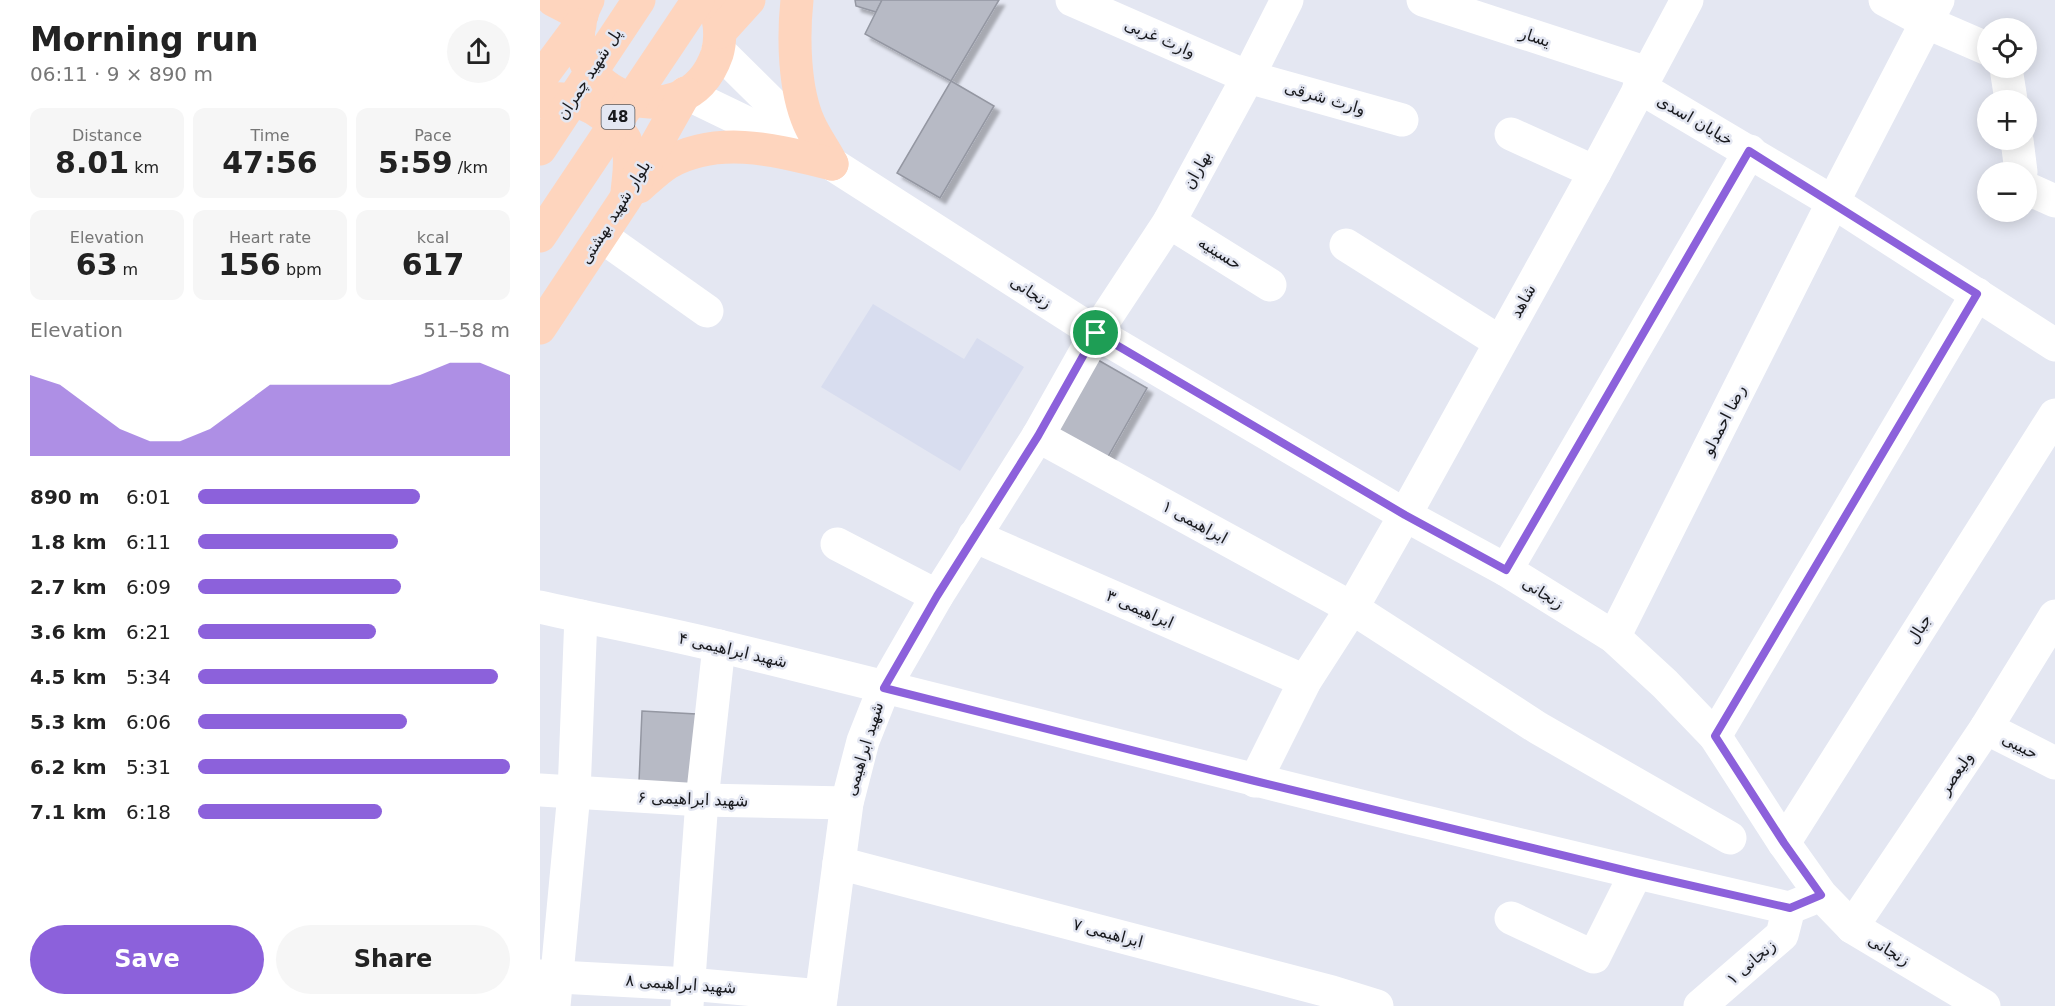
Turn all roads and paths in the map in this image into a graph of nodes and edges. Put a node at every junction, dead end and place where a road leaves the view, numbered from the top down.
1 (553, 0) edge
2 (639, 0) edge
3 (698, 0) edge
4 (711, 0) edge
5 (749, 0) edge
6 (797, 0) edge
7 (1072, 0) edge
8 (1287, 0) edge
9 (1423, 0) edge
10 (1687, 0) edge
11 (1884, 0) edge
12 (1933, 12) edge
13 (584, 13) edge
14 (719, 41) junction
15 (1977, 42) edge
16 (1248, 77) junction
17 (540, 79) edge
18 (1643, 80) junction
19 (685, 93) junction
20 (540, 102) edge
21 (1402, 120) dead end
22 (1511, 134) dead end
23 (540, 149) edge
24 (1749, 151) junction
25 (832, 164) junction
26 (1595, 172) junction
27 (2037, 193) edge
28 (626, 198) junction
29 (2055, 201) edge
30 (1833, 202) junction
31 (1169, 222) junction
32 (540, 236) edge
33 (601, 236) junction
34 (1346, 245) dead end
35 (1270, 285) dead end
36 (1977, 294) junction
37 (707, 311) dead end
38 (540, 328) edge
39 (1096, 333) junction
40 (1500, 342) junction
41 (2055, 345) edge
42 (2055, 415) edge
43 (1038, 436) junction
44 (1405, 515) junction
45 (974, 536) junction
46 (837, 544) dead end
47 (1506, 570) junction
48 (937, 596) junction
49 (540, 607) edge
50 (1352, 608) junction
51 (581, 616) junction
52 (2052, 626) edge
53 (1614, 638) junction
54 (719, 646) junction
55 (1305, 681) junction
56 (884, 688) junction
57 (1986, 728) junction
58 (1715, 736) junction
59 (2055, 763) edge
60 (1255, 781) junction
61 (540, 790) edge
62 (574, 793) junction
63 (702, 800) junction
64 (847, 803) junction
65 (1730, 838) dead end
66 (1784, 843) junction
67 (839, 863) junction
68 (1636, 873) junction
69 (1821, 895) junction
70 (1790, 908) junction
71 (1511, 918) dead end
72 (1852, 927) junction
73 (550, 986) edge
74 (688, 995) edge
75 (1329, 999) edge
76 (821, 1001) edge
77 (1377, 1006) edge
78 (1700, 1006) edge
79 (1984, 1006) edge

1 - 13 main road
2 - 23 main road, پل شهید چمران
3 - 32 main road, 48
4 - 14 main road
5 - 14 main road
6 - 25 main road
7 - 16 street, وارث غربی
8 - 16 street, بهاران
9 - 18 street, یسار
10 - 18 street, شاهد
11 - 12 street
12 - 15 street
12 - 30 street, رضا احمدلو
13 - 17 main road
13 - 19 main road
14 - 19 main road
14 - 25 street
16 - 21 street, وارث شرقی
16 - 31 street, بهاران
18 - 24 street, خیابان اسدی
18 - 26 street, شاهد
19 - 25 street
19 - 28 main road, بلوار شهید بهشتی
20 - 28 main road
22 - 26 street
24 - 30 street, خیابان اسدی
24 - 47 street
25 - 28 main road
25 - 39 street, زنجانی
26 - 40 street, شاهد
27 - 29 street
28 - 33 main road, بلوار شهید بهشتی
30 - 36 street, خیابان اسدی
30 - 53 street, رضا احمدلو
31 - 35 street, حسینیه
31 - 39 street, بهاران
33 - 37 street
33 - 38 main road, بلوار شهید بهشتی
34 - 40 street
36 - 41 street, خیابان اسدی
36 - 58 street
39 - 43 street, شهید ابراهیمی
39 - 44 street, زنجانی
40 - 44 street, شاهد
42 - 66 street, جبال
43 - 45 street, شهید ابراهیمی
43 - 50 street, ابراهیمی ۱
44 - 47 street, زنجانی
44 - 50 street, شاهد
45 - 48 street, شهید ابراهیمی
45 - 55 street, ابراهیمی ۳
46 - 48 street
47 - 53 street, زنجانی
48 - 56 street, شهید ابراهیمی
49 - 51 street, شهید ابراهیمی ۴
50 - 55 street, شاهد
50 - 65 street, ابراهیمی ۱
51 - 54 street, شهید ابراهیمی ۴
51 - 62 street
52 - 57 street, ولیعصر
53 - 58 street, زنجانی
54 - 56 street, شهید ابراهیمی ۴
54 - 63 street
55 - 60 street, شاهد
56 - 60 street, شهید ابراهیمی ۴
56 - 64 street, شهید ابراهیمی
57 - 59 street, حبیبی
57 - 72 street, ولیعصر
58 - 66 street, زنجانی
60 - 68 street, شهید ابراهیمی ۴
61 - 62 street, شهید ابراهیمی ۶
62 - 63 street, شهید ابراهیمی ۶
62 - 73 street
63 - 64 street, شهید ابراهیمی ۶
63 - 74 street
64 - 67 street, شهید ابراهیمی
66 - 69 street, زنجانی
67 - 75 street, ابراهیمی ۷
67 - 76 street, شهید ابراهیمی
68 - 70 street, شهید ابراهیمی ۴
68 - 71 street
69 - 70 street
69 - 72 street, زنجانی
70 - 78 street, زنجانی ۱
72 - 79 street, زنجانی
73 - 74 street, شهید ابراهیمی ۸
74 - 76 street, شهید ابراهیمی ۸
75 - 77 street, ابراهیمی ۷

